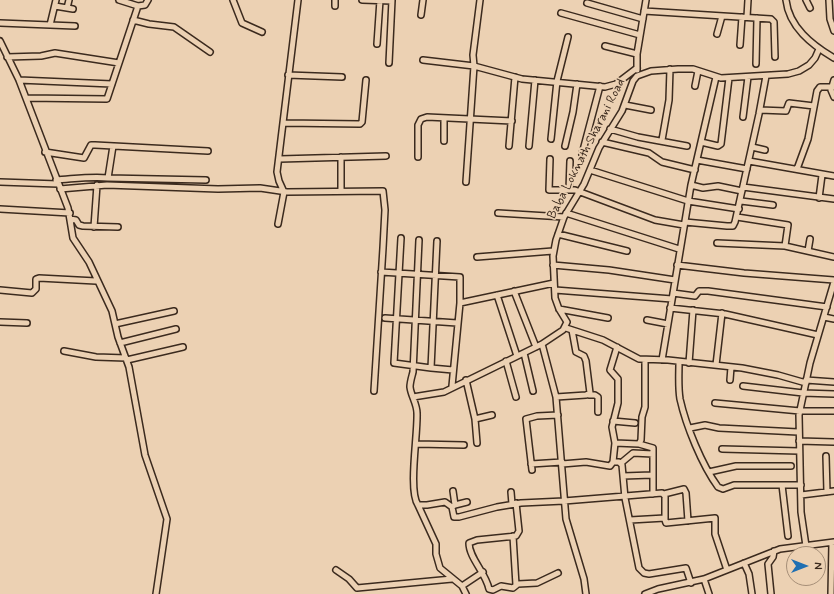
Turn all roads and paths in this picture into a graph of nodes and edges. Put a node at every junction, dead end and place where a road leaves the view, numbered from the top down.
1 (69, 0) edge
2 (119, 0) edge
3 (148, 0) edge
4 (233, 0) edge
5 (298, 0) edge
6 (335, 0) edge
7 (362, 0) edge
8 (374, 0) edge
9 (380, 0) edge
10 (392, 0) edge
11 (423, 0) edge
12 (480, 0) edge
13 (646, 0) edge
14 (748, 0) edge
15 (786, 0) edge
16 (806, 0) edge
17 (829, 0) edge
18 (55, 3) edge
19 (587, 3) dead end
20 (138, 6) junction
21 (334, 6) dead end
22 (67, 8) junction
23 (810, 8) dead end
24 (73, 9) dead end
25 (644, 11) junction
26 (560, 13) dead end
27 (421, 15) dead end
28 (722, 16) junction
29 (744, 17) junction
30 (757, 18) junction
31 (643, 19) junction
32 (832, 19) edge
33 (134, 20) junction
34 (0, 22) edge
35 (50, 25) junction
36 (75, 26) dead end
37 (834, 31) edge
38 (262, 32) dead end
39 (717, 34) dead end
40 (640, 35) junction
41 (568, 37) dead end
42 (0, 41) edge
43 (377, 44) dead end
44 (740, 45) dead end
45 (606, 46) dead end
46 (819, 49) junction
47 (210, 52) dead end
48 (637, 54) junction
49 (8, 57) junction
50 (775, 57) dead end
51 (834, 58) edge
52 (423, 60) dead end
53 (119, 63) junction
54 (389, 63) dead end
55 (756, 64) dead end
56 (474, 66) junction
57 (637, 68) junction
58 (670, 69) junction
59 (698, 71) junction
60 (288, 75) junction
61 (637, 76) junction
62 (766, 76) junction
63 (342, 77) dead end
64 (716, 77) junction
65 (748, 77) junction
66 (515, 78) junction
67 (729, 78) junction
68 (19, 80) junction
69 (366, 80) dead end
70 (535, 80) junction
71 (834, 80) edge
72 (557, 81) junction
73 (112, 84) junction
74 (577, 84) junction
75 (600, 86) junction
76 (695, 86) dead end
77 (831, 87) junction
78 (834, 97) edge
79 (26, 98) junction
80 (625, 105) junction
81 (814, 106) junction
82 (651, 110) dead end
83 (760, 110) junction
84 (743, 117) dead end
85 (444, 118) junction
86 (469, 119) junction
87 (512, 121) junction
88 (284, 123) junction
89 (610, 129) junction
90 (551, 139) dead end
91 (662, 140) junction
92 (444, 141) dead end
93 (602, 142) junction
94 (701, 142) junction
95 (113, 146) junction
96 (510, 146) dead end
97 (529, 146) dead end
98 (565, 146) dead end
99 (687, 146) dead end
100 (752, 147) junction
101 (344, 150) dead end
102 (765, 150) dead end
103 (208, 151) dead end
104 (45, 152) junction
105 (582, 154) dead end
106 (386, 156) dead end
107 (343, 157) junction
108 (418, 157) dead end
109 (280, 159) junction
110 (550, 159) dead end
111 (697, 160) junction
112 (570, 161) dead end
113 (748, 161) junction
114 (747, 169) junction
115 (797, 169) junction
116 (590, 170) junction
117 (695, 170) junction
118 (822, 175) junction
119 (834, 176) edge
120 (108, 178) junction
121 (206, 180) dead end
122 (0, 182) edge
123 (466, 182) dead end
124 (58, 184) junction
125 (97, 185) junction
126 (691, 185) junction
127 (0, 186) edge
128 (742, 189) junction
129 (569, 190) junction
130 (341, 191) junction
131 (284, 192) junction
132 (579, 192) junction
133 (819, 198) junction
134 (834, 199) edge
135 (688, 201) junction
136 (741, 201) junction
137 (773, 205) dead end
138 (0, 209) edge
139 (739, 209) junction
140 (70, 213) junction
141 (498, 213) dead end
142 (565, 215) junction
143 (737, 218) junction
144 (70, 219) junction
145 (684, 223) junction
146 (278, 224) dead end
147 (94, 227) junction
148 (118, 227) dead end
149 (558, 234) junction
150 (401, 238) dead end
151 (810, 239) dead end
152 (420, 240) dead end
153 (437, 241) dead end
154 (717, 243) dead end
155 (785, 246) junction
156 (679, 249) junction
157 (553, 251) junction
158 (627, 251) dead end
159 (808, 251) junction
160 (477, 257) dead end
161 (834, 257) edge
162 (553, 265) junction
163 (677, 266) junction
164 (381, 272) junction
165 (399, 273) junction
166 (418, 274) junction
167 (436, 276) junction
168 (675, 280) junction
169 (96, 281) junction
170 (834, 281) edge
171 (554, 283) junction
172 (0, 290) edge
173 (554, 290) junction
174 (514, 291) junction
175 (497, 295) junction
176 (672, 296) junction
177 (460, 303) junction
178 (827, 307) junction
179 (670, 308) junction
180 (559, 309) junction
181 (693, 310) junction
182 (174, 311) dead end
183 (722, 313) junction
184 (824, 317) junction
185 (385, 318) dead end
186 (608, 318) dead end
187 (396, 319) junction
188 (834, 319) edge
189 (416, 320) junction
190 (647, 320) dead end
191 (434, 321) junction
192 (0, 322) edge
193 (27, 323) dead end
194 (457, 323) junction
195 (115, 324) junction
196 (668, 324) junction
197 (566, 328) junction
198 (176, 329) dead end
199 (572, 330) junction
200 (818, 335) junction
201 (120, 343) junction
202 (542, 344) junction
203 (183, 346) dead end
204 (536, 347) junction
205 (617, 347) junction
206 (64, 351) dead end
207 (524, 353) junction
208 (517, 356) junction
209 (125, 358) junction
210 (645, 360) junction
211 (662, 360) junction
212 (506, 361) junction
213 (680, 362) junction
214 (689, 362) junction
215 (413, 366) junction
216 (716, 366) junction
217 (731, 367) junction
218 (431, 368) junction
219 (453, 370) junction
220 (466, 380) junction
221 (730, 380) dead end
222 (806, 381) junction
223 (834, 382) edge
224 (452, 386) junction
225 (743, 386) dead end
226 (374, 391) dead end
227 (534, 391) dead end
228 (589, 394) junction
229 (803, 394) junction
230 (834, 394) edge
231 (413, 397) junction
232 (516, 397) dead end
233 (556, 397) junction
234 (715, 403) dead end
235 (800, 411) junction
236 (834, 411) edge
237 (598, 412) dead end
238 (558, 415) junction
239 (492, 416) dead end
240 (475, 419) junction
241 (613, 421) junction
242 (635, 423) dead end
243 (690, 428) junction
244 (798, 432) junction
245 (799, 441) junction
246 (834, 442) edge
247 (477, 443) dead end
248 (614, 443) junction
249 (417, 444) junction
250 (639, 444) junction
251 (464, 445) dead end
252 (722, 449) dead end
253 (799, 451) junction
254 (653, 454) junction
255 (826, 456) dead end
256 (613, 462) junction
257 (562, 463) junction
258 (621, 463) junction
259 (532, 464) junction
260 (791, 466) dead end
261 (532, 470) dead end
262 (709, 472) junction
263 (652, 475) junction
264 (623, 476) junction
265 (782, 485) junction
266 (801, 485) junction
267 (453, 491) dead end
268 (834, 491) edge
269 (511, 492) dead end
270 (828, 492) junction
271 (653, 494) junction
272 (664, 494) junction
273 (801, 495) junction
274 (625, 496) junction
275 (564, 501) junction
276 (468, 502) dead end
277 (514, 504) junction
278 (418, 505) junction
279 (454, 506) junction
280 (665, 518) junction
281 (630, 520) junction
282 (688, 521) junction
283 (513, 536) junction
284 (788, 536) dead end
285 (833, 542) edge
286 (806, 546) joint
287 (786, 549) edge
288 (774, 551) junction
289 (744, 563) junction
290 (727, 568) junction
291 (336, 570) dead end
292 (483, 572) junction
293 (558, 574) dead end
294 (452, 579) junction
295 (690, 580) junction
296 (704, 580) junction
297 (833, 581) edge
298 (462, 586) junction
299 (516, 586) junction
300 (664, 591) edge
301 (156, 594) edge
302 (466, 594) edge
303 (586, 594) edge
304 (645, 594) edge
305 (709, 594) edge
306 (752, 594) edge
307 (771, 594) edge
308 (831, 594) edge

1 - 22 street
2 - 20 street
3 - 20 street
4 - 38 street
5 - 60 street
6 - 21 street
7 - 8 street
8 - 9 street
9 - 10 street
9 - 43 street
10 - 54 street
11 - 27 street
12 - 56 street
13 - 25 street
14 - 29 street
15 - 46 street
16 - 23 street
17 - 32 street
18 - 22 street
18 - 35 street
19 - 31 street
20 - 33 street
22 - 24 street
25 - 28 street
25 - 31 street
26 - 40 street
28 - 29 street
28 - 39 street
29 - 30 street
29 - 44 street
30 - 50 street
30 - 55 street
31 - 40 street
32 - 37 street
33 - 47 street
33 - 53 street
34 - 35 street
35 - 36 street
40 - 48 street
41 - 72 street
42 - 49 street
45 - 48 street
46 - 51 street
46 - 62 street
48 - 57 street
49 - 53 street
49 - 68 street
52 - 56 street
53 - 73 street
56 - 66 street
56 - 86 street
57 - 61 street
57 - 75 street
58 - 59 street
58 - 61 street
58 - 91 street
59 - 64 street
59 - 76 street
60 - 63 street
60 - 88 street
61 - 80 street, Baba Loknath Sharani Road
62 - 65 street
62 - 83 street
64 - 67 street
64 - 94 street
65 - 67 street
65 - 84 street
66 - 70 street
66 - 87 street
67 - 94 street
68 - 73 street
68 - 79 street
69 - 88 street
70 - 72 street
70 - 97 street
71 - 77 street
72 - 74 street
72 - 90 street
73 - 79 street
74 - 75 street
74 - 98 street
75 - 105 street
77 - 78 street
77 - 81 street
79 - 104 street
80 - 82 street
80 - 89 street, Baba Loknath Sharani Road
81 - 83 street
81 - 115 street
83 - 100 street
85 - 86 street
85 - 92 street
85 - 108 street
86 - 87 street
86 - 123 street
87 - 96 street
88 - 109 street
89 - 91 street
89 - 93 street, Baba Loknath Sharani Road
91 - 99 street
93 - 116 street, Baba Loknath Sharani Road
93 - 117 street
94 - 111 street
95 - 103 street
95 - 104 street
95 - 120 street
100 - 102 street
100 - 113 street
101 - 107 street
104 - 124 street
106 - 107 street
107 - 109 street
107 - 130 street
109 - 131 street
110 - 129 street
111 - 114 street
111 - 117 street
112 - 129 street
113 - 114 street
113 - 115 street
114 - 128 street
115 - 118 street
116 - 132 street, Baba Loknath Sharani Road
116 - 135 street
117 - 126 street
118 - 119 street
118 - 133 street
120 - 121 street
120 - 124 street
122 - 124 street
122 - 127 street
124 - 125 street
124 - 140 street
125 - 131 street
125 - 147 street
126 - 128 street
126 - 135 street
128 - 133 street
128 - 136 street
129 - 132 street
130 - 131 street
130 - 164 street
131 - 146 street
132 - 142 street, Baba Loknath Sharani Road
132 - 145 street
133 - 134 street
135 - 139 street
135 - 145 street
136 - 137 street
136 - 139 street
138 - 140 street
139 - 143 street
140 - 144 street
141 - 142 street
142 - 149 street, Baba Loknath Sharani Road
142 - 156 street
143 - 145 street
143 - 155 street
144 - 147 street
144 - 169 street
145 - 156 street
147 - 148 street
149 - 157 street, Baba Loknath Sharani Road
149 - 158 street
150 - 165 street
151 - 159 street
152 - 166 street
153 - 167 street
154 - 155 street
155 - 159 street
156 - 163 street
157 - 160 street
157 - 162 street, Baba Loknath Sharani Road
159 - 161 street
162 - 168 street
162 - 171 street, Baba Loknath Sharani Road
163 - 168 street
163 - 170 street
164 - 165 street
164 - 226 street
165 - 166 street
165 - 187 street
166 - 167 street
166 - 189 street
167 - 177 street
167 - 191 street
168 - 176 street
169 - 172 street
169 - 195 street
170 - 178 street
171 - 173 street, Baba Loknath Sharani Road
171 - 174 street
173 - 176 street
173 - 180 street, Baba Loknath Sharani Road
174 - 175 street
174 - 204 street
175 - 177 street
175 - 208 street
176 - 178 street
176 - 179 street
177 - 194 street
178 - 184 street
179 - 181 street
179 - 196 street
180 - 186 street
180 - 197 street, Baba Loknath Sharani Road
181 - 183 street
181 - 214 street
182 - 195 street
183 - 200 street
183 - 216 street
184 - 188 street
184 - 200 street
185 - 187 street
187 - 189 street
187 - 215 street
189 - 191 street
189 - 215 street
190 - 196 street
191 - 194 street
191 - 218 street
192 - 193 street
194 - 219 street
195 - 201 street
196 - 211 street
197 - 199 street
197 - 202 street
198 - 201 street
199 - 205 street
199 - 228 street
200 - 222 street
201 - 209 street
202 - 204 street
202 - 233 street
203 - 209 street
204 - 207 street
205 - 210 street
205 - 241 street
206 - 209 street
207 - 208 street
207 - 227 street
208 - 212 street
209 - 301 street
210 - 211 street
210 - 250 street
211 - 213 street
212 - 220 street
212 - 232 street
213 - 214 street
213 - 243 street
214 - 216 street
215 - 218 street
215 - 231 street
216 - 217 street
217 - 221 street
217 - 222 street
218 - 219 street
219 - 224 street
220 - 224 street
220 - 240 street
222 - 223 street
222 - 229 street
224 - 231 street
225 - 229 street
228 - 233 street
228 - 237 street
229 - 230 street
229 - 235 street
231 - 249 street
233 - 238 street
234 - 235 street
235 - 236 street
235 - 244 street
238 - 257 street
238 - 259 street
239 - 240 street
240 - 247 street
241 - 242 street
241 - 248 street
243 - 244 street
243 - 262 street
244 - 245 street
245 - 246 street
245 - 253 street
248 - 250 street
248 - 256 street
249 - 251 street
249 - 278 street
250 - 254 street
252 - 253 street
253 - 266 street
254 - 258 street
254 - 263 street
255 - 270 street
256 - 257 street
256 - 258 street
257 - 259 street
257 - 275 street
258 - 264 street
259 - 261 street
260 - 262 street
262 - 265 street
263 - 264 street
263 - 271 street
264 - 274 street
265 - 266 street
265 - 284 street
266 - 273 street
267 - 279 street
268 - 270 street
269 - 277 street
270 - 273 street
271 - 272 street
271 - 274 street
272 - 280 street
272 - 282 street
273 - 286 street
274 - 275 street
274 - 281 street
275 - 277 street
275 - 303 street
276 - 279 street
277 - 279 street
277 - 283 street
278 - 279 street
278 - 294 street
280 - 281 street
280 - 282 street
281 - 295 street
282 - 290 street
283 - 292 street
283 - 299 street
285 - 286 street
285 - 297 street
287 - 288 street
288 - 289 street
288 - 307 street
289 - 290 street
289 - 306 street
290 - 296 street
291 - 294 street
292 - 298 street
292 - 299 street
293 - 299 street
294 - 298 street
295 - 296 street
295 - 300 street
296 - 305 street
297 - 308 street
298 - 302 street
300 - 304 street

